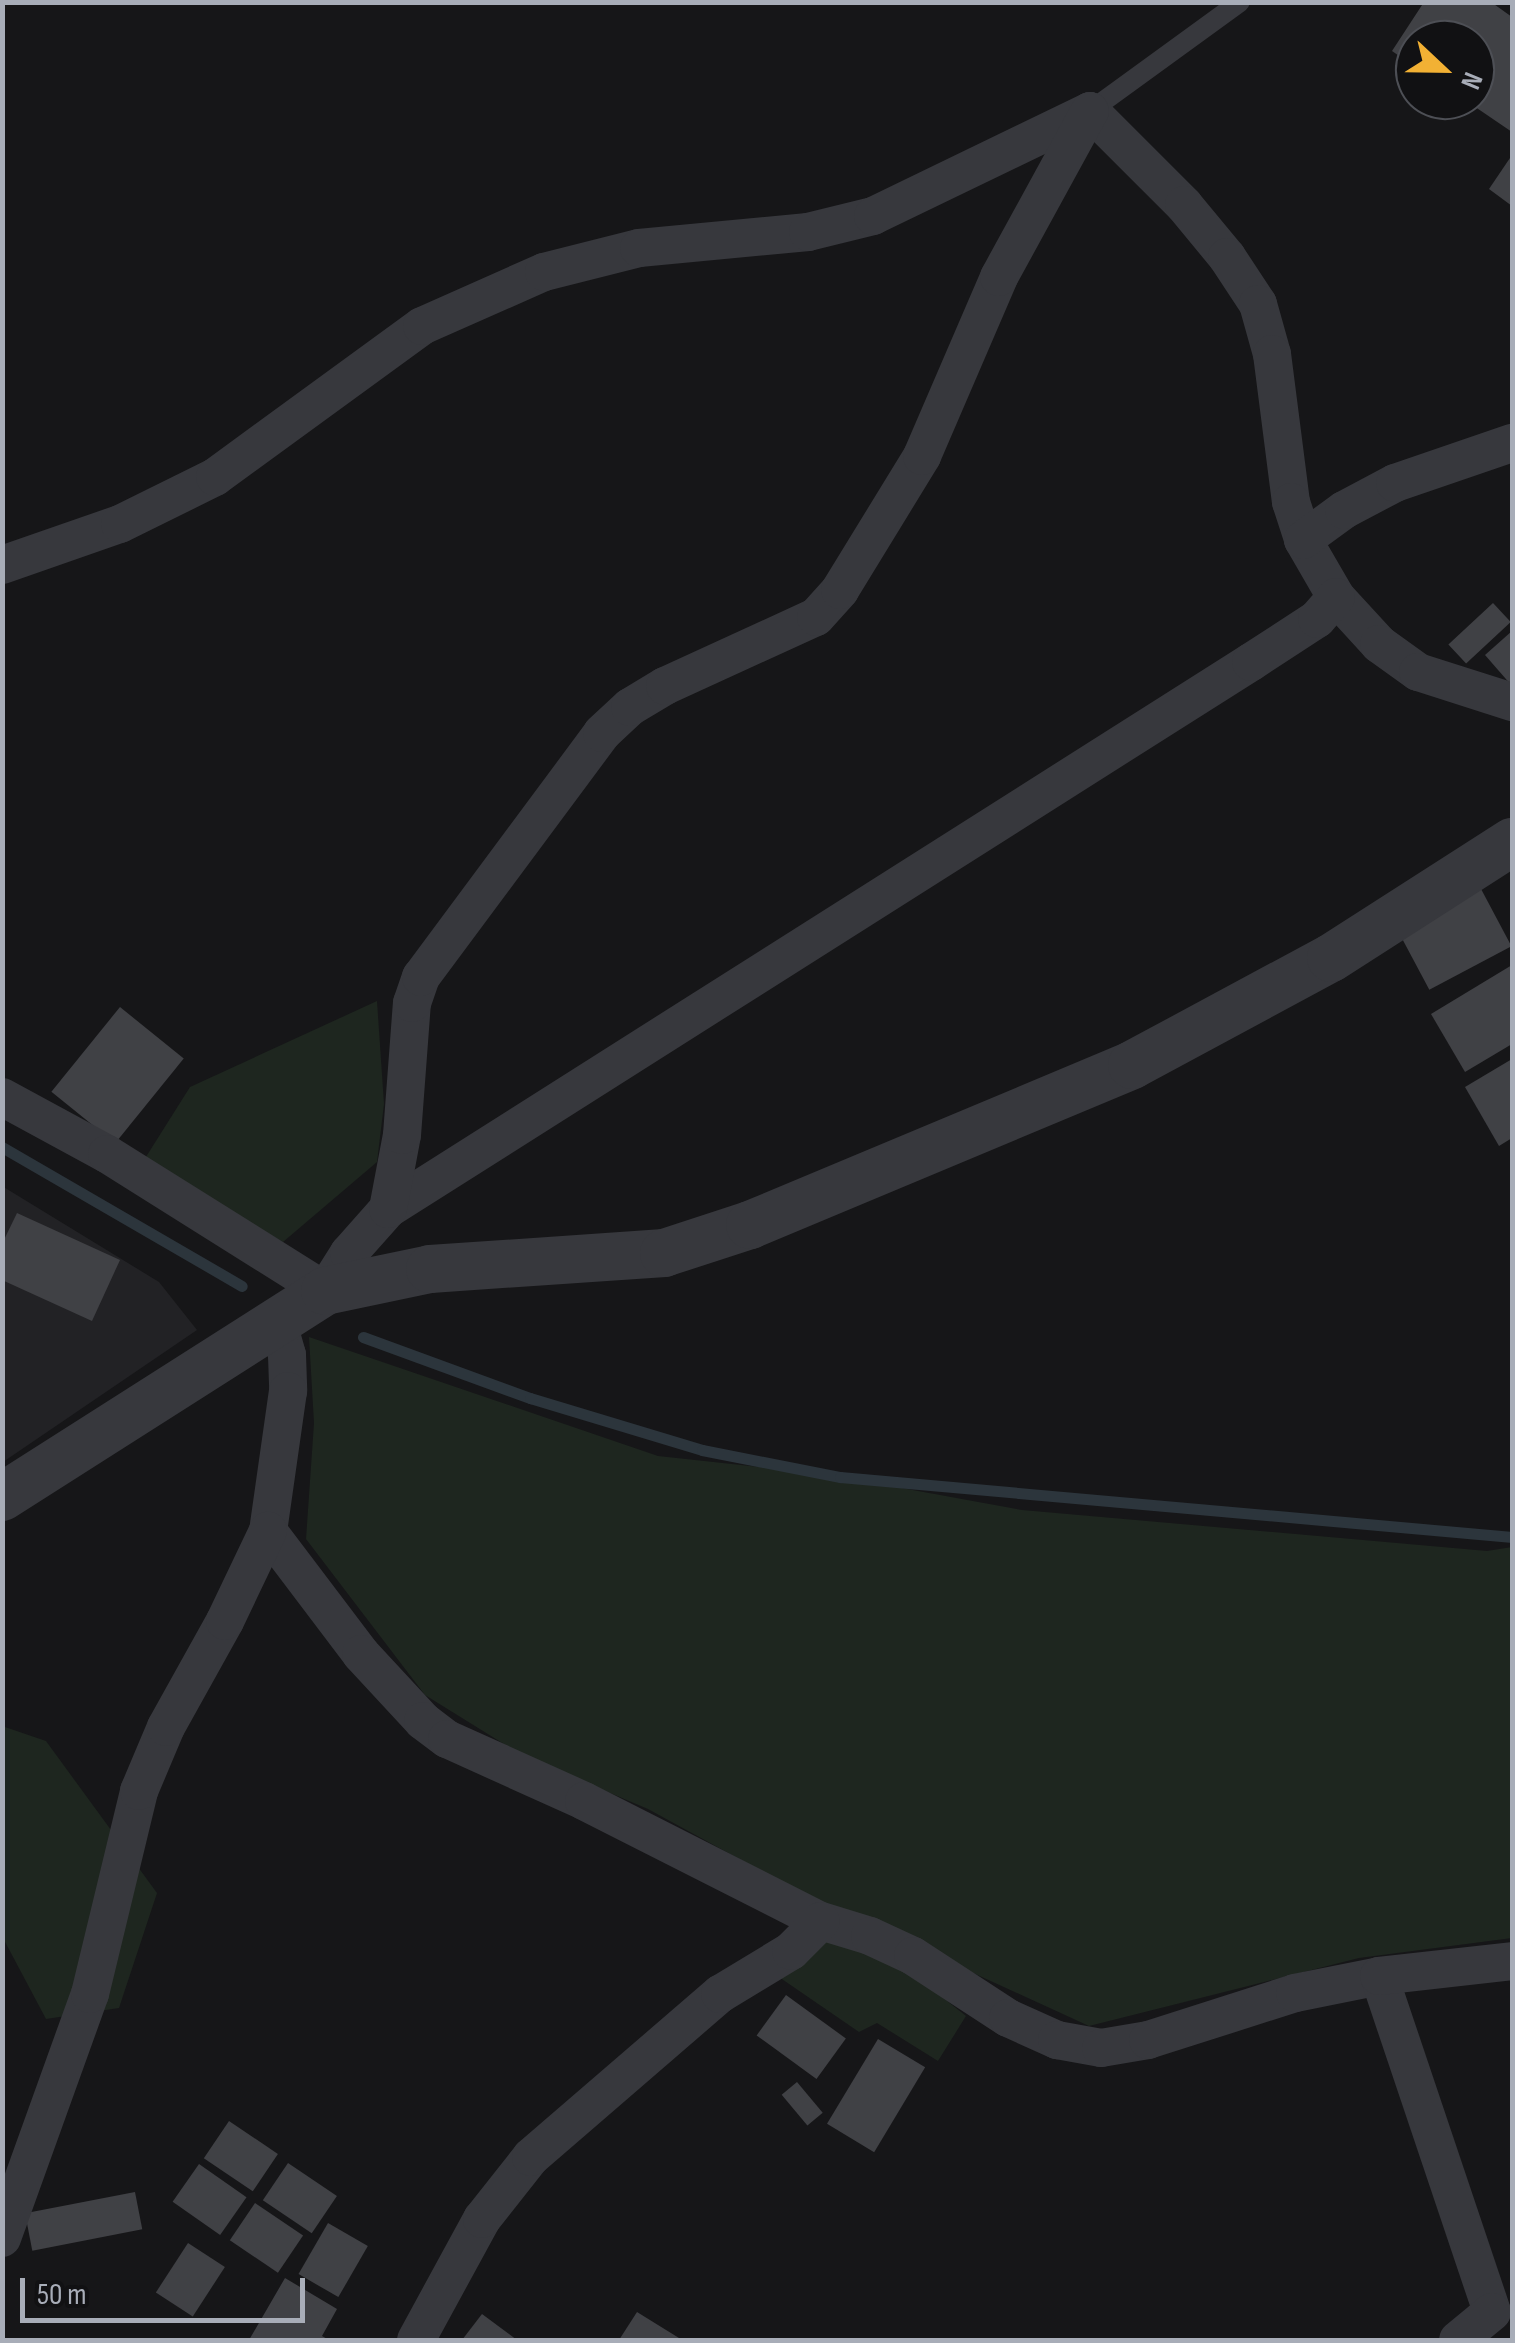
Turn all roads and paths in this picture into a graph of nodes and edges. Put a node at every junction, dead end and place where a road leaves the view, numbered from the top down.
1 (1240, 2) edge
2 (1090, 111) junction
3 (1512, 442) edge
4 (1304, 540) junction
5 (2, 564) edge
6 (1336, 597) junction
7 (1512, 702) edge
8 (1512, 842) edge
9 (2, 1097) edge
10 (388, 1209) junction
11 (325, 1290) junction
12 (277, 1320) junction
13 (2, 1497) edge
14 (268, 1530) junction
15 (821, 1921) junction
16 (1512, 1961) edge
17 (1380, 1976) junction
18 (2, 2238) edge
19 (1502, 2323) edge
20 (416, 2340) edge
21 (1458, 2340) edge

1 - 2 lane
2 - 4 street
2 - 5 street
2 - 10 street
3 - 4 street
4 - 6 street
6 - 7 street
6 - 10 street
8 - 11 street
9 - 11 street
10 - 11 street
11 - 12 street
12 - 13 street
12 - 14 street
14 - 15 street
14 - 18 street
15 - 17 street
15 - 20 street
16 - 17 street
17 - 19 street
19 - 21 street

